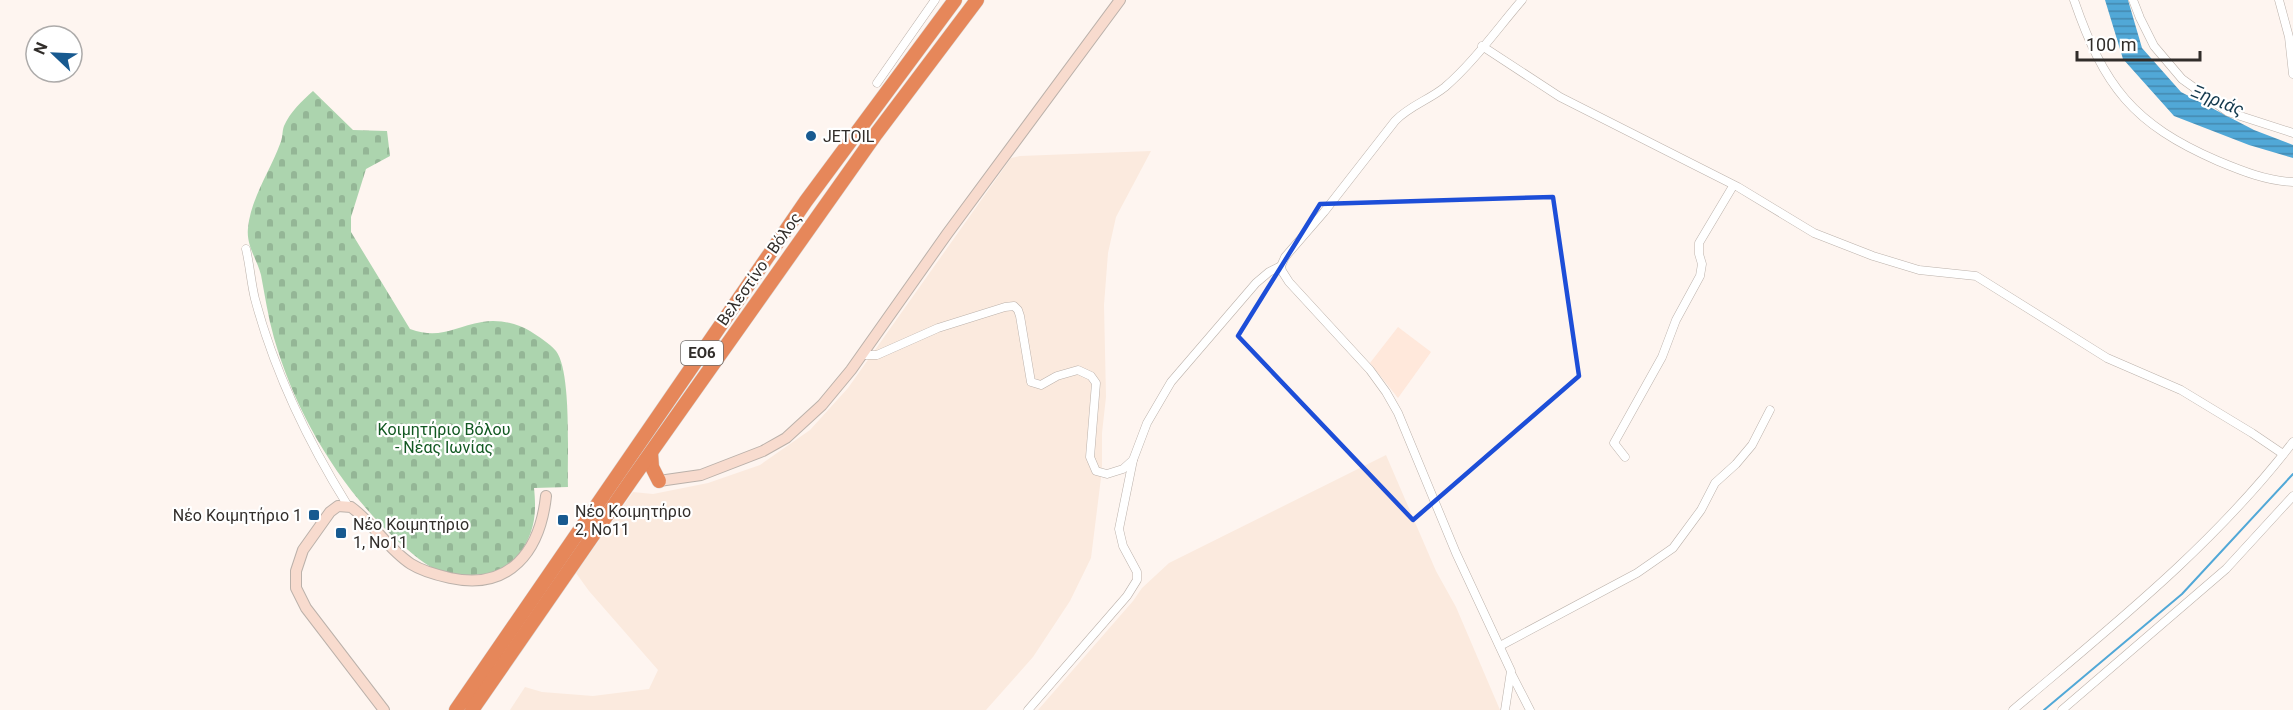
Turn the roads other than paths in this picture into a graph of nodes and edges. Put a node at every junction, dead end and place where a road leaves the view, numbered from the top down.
1 (935, 0) edge
2 (955, 0) edge
3 (977, 0) edge
4 (1120, 0) edge
5 (1522, 0) edge
6 (2074, 0) edge
7 (2133, 0) edge
8 (2279, 0) edge
9 (918, 24) junction
10 (930, 34) junction
11 (1482, 46) junction
12 (2293, 74) edge
13 (877, 83) dead end
14 (2293, 133) edge
15 (2293, 182) edge
16 (1733, 186) junction
17 (246, 249) dead end
18 (1281, 266) junction
19 (862, 355) junction
20 (1770, 410) dead end
21 (2293, 442) edge
22 (651, 453) junction
23 (2283, 454) junction
24 (1625, 457) dead end
25 (1133, 460) junction
26 (632, 479) junction
27 (659, 481) junction
28 (2293, 495) edge
29 (546, 496) dead end
30 (348, 506) junction
31 (1500, 646) junction
32 (1512, 675) junction
33 (384, 710) edge
34 (456, 710) edge
35 (472, 710) edge
36 (1028, 710) edge
37 (1505, 710) edge
38 (1530, 710) edge
39 (2013, 710) edge
40 (2062, 710) edge

1 - 9 street
2 - 10 highway, Βελεστίνο - Βόλος / ΕΟ6
3 - 22 highway, Βελεστίνο - Βόλος / ΕΟ6
4 - 19 street
5 - 11 street
6 - 15 street
7 - 14 street
8 - 12 street
9 - 10 street
9 - 13 street
10 - 34 highway, Βελεστίνο - Βόλος / ΕΟ6
11 - 16 street
11 - 18 street
16 - 23 street
16 - 24 street
17 - 30 street
18 - 25 street
18 - 31 street
19 - 25 street
19 - 27 street
20 - 31 street
21 - 23 street
22 - 26 highway, Βελεστίνο - Βόλος / ΕΟ6
22 - 27 highway
23 - 39 street
25 - 36 street
26 - 27 highway
26 - 35 highway, Βελεστίνο - Βόλος / ΕΟ6
28 - 40 street
29 - 30 street
30 - 33 street
31 - 32 street
32 - 37 street
32 - 38 street

